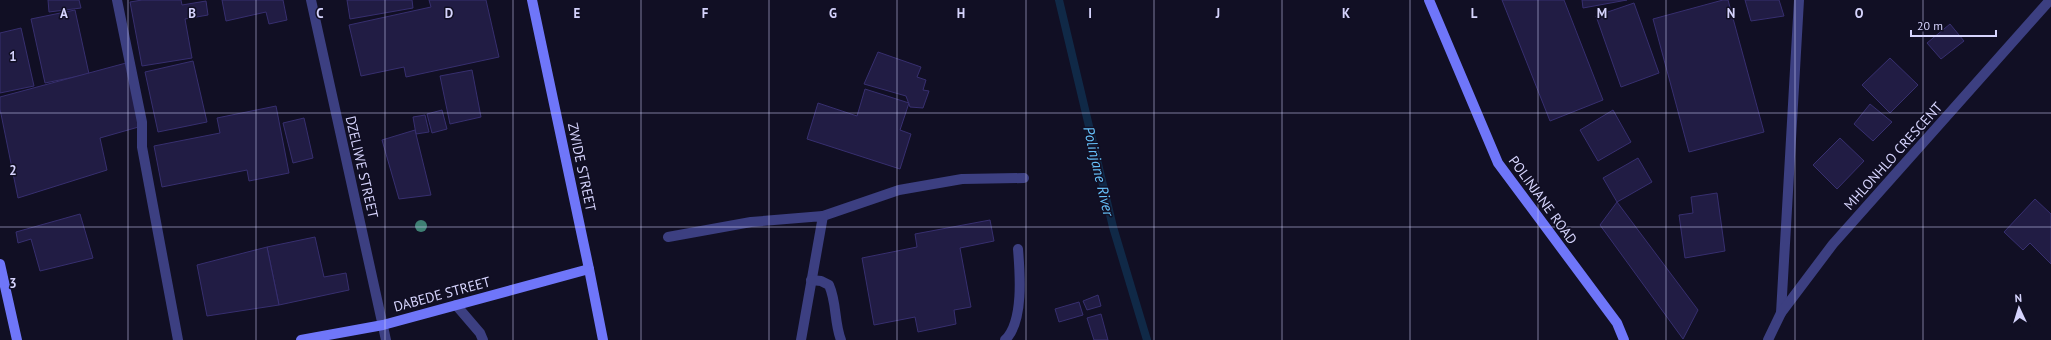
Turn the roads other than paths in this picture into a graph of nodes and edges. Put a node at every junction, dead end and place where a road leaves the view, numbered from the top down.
1 (117, 0) edge
2 (311, 0) edge
3 (532, 0) edge
4 (1429, 0) edge
5 (1799, 0) edge
6 (2050, 0) edge
7 (1024, 178) dead end
8 (822, 216) junction
9 (668, 237) dead end
10 (1018, 249) dead end
11 (0, 264) edge
12 (589, 269) junction
13 (811, 280) junction
14 (456, 305) junction
15 (1781, 313) junction
16 (383, 325) junction
17 (17, 340) edge
18 (178, 340) edge
19 (300, 340) edge
20 (386, 340) edge
21 (483, 340) edge
22 (603, 340) edge
23 (801, 340) edge
24 (841, 340) edge
25 (1005, 340) edge
26 (1624, 340) edge
27 (1768, 340) edge

1 - 18 street
2 - 16 street, DZELIWE STREET
3 - 12 street, ZWIDE STREET
4 - 26 street, POLINJANE ROAD
5 - 15 street
6 - 15 street, MHLONHLO CRESCENT
7 - 8 street
8 - 9 street
8 - 13 street
10 - 25 street
11 - 17 street
12 - 14 street, DABEDE STREET
12 - 22 street, ZWIDE STREET
13 - 23 street
13 - 24 street
14 - 16 street, DABEDE STREET
14 - 21 street
15 - 27 street, MHLONHLO CRESCENT
16 - 19 street, DABEDE STREET
16 - 20 street, DZELIWE STREET

